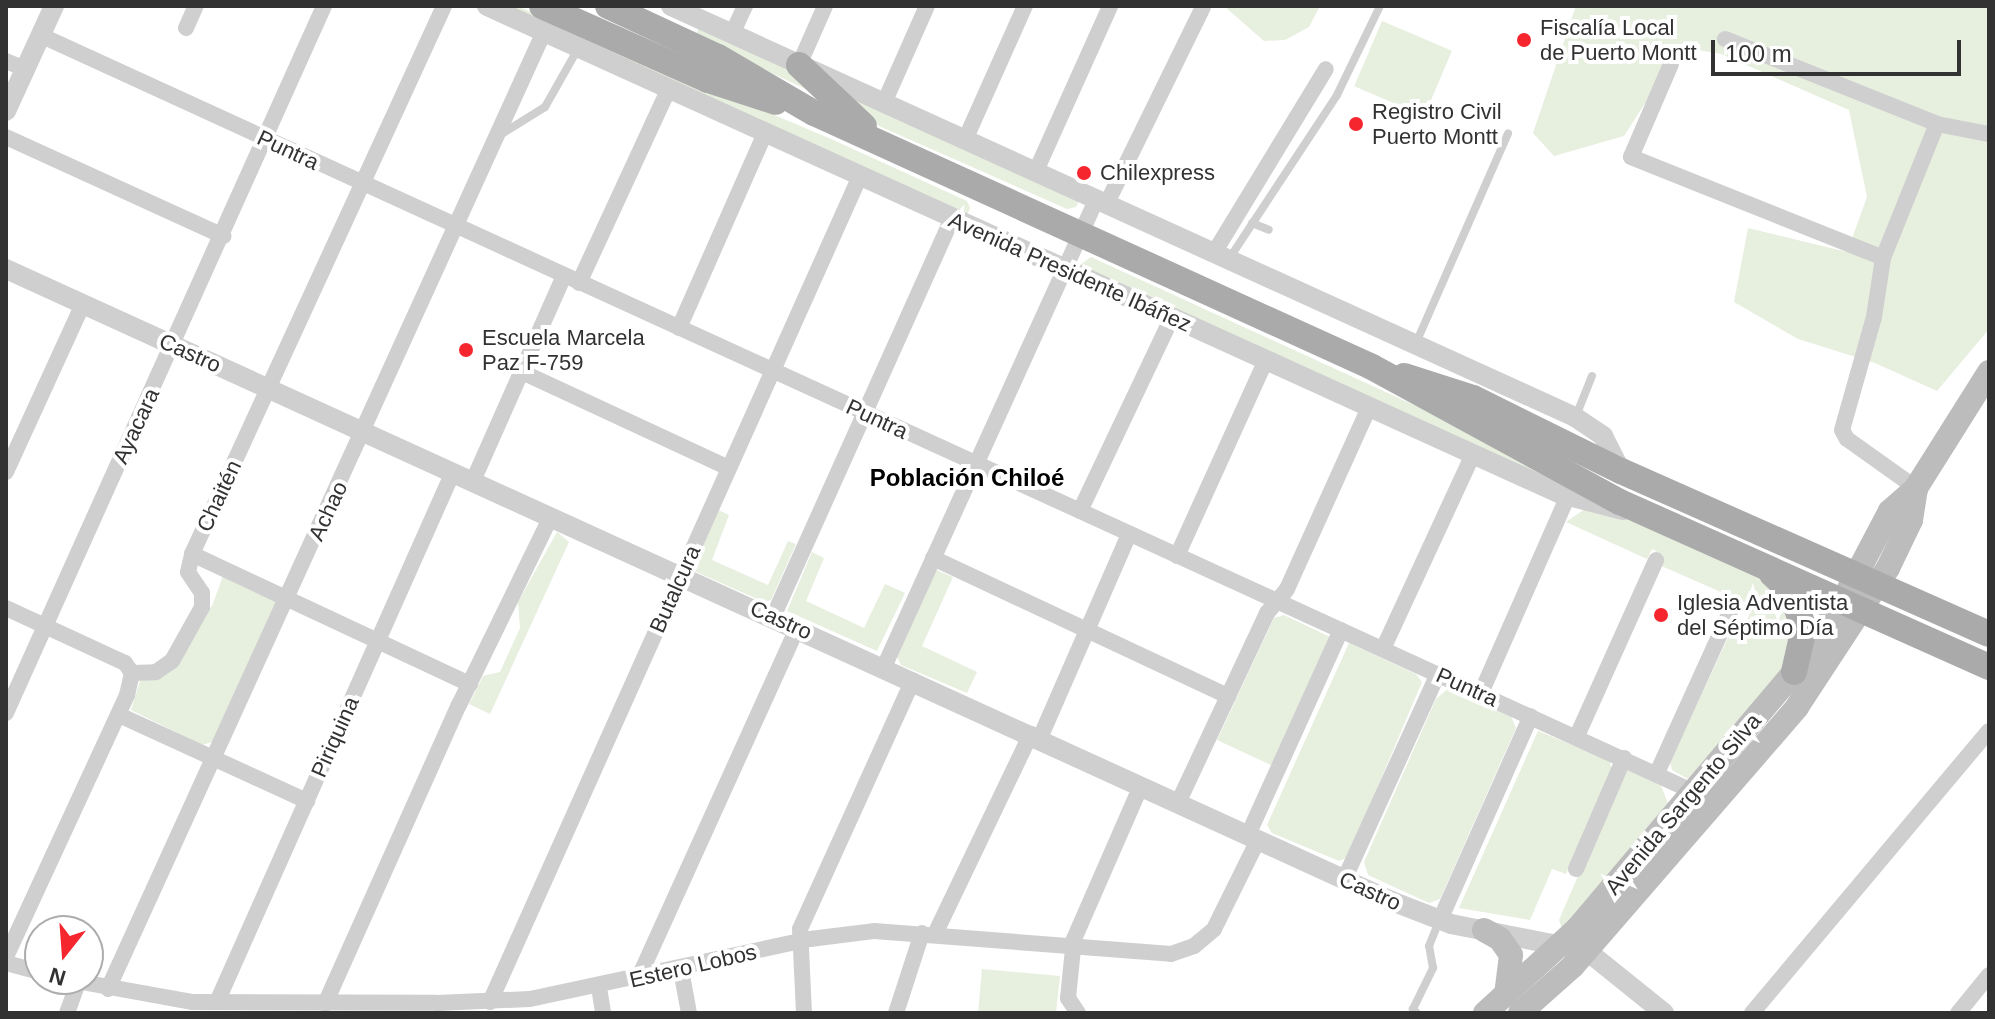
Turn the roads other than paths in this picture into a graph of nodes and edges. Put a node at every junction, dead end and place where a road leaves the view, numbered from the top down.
1 (54, 6) edge
2 (196, 6) edge
3 (324, 6) edge
4 (444, 6) edge
5 (487, 6) edge
6 (608, 6) edge
7 (671, 6) edge
8 (745, 6) edge
9 (825, 6) edge
10 (927, 6) edge
11 (1025, 6) edge
12 (1110, 6) edge
13 (1380, 6) edge
14 (1203, 7) edge
15 (543, 19) edge
16 (583, 26) edge
17 (186, 28) dead end
18 (732, 34) junction
19 (40, 35) junction
20 (1725, 39) dead end
21 (6, 61) edge
22 (1671, 64) dead end
23 (799, 65) junction
24 (25, 69) junction
25 (1326, 69) dead end
26 (669, 88) junction
27 (884, 103) junction
28 (6, 111) edge
29 (814, 113) junction
30 (1937, 124) junction
31 (765, 133) junction
32 (1508, 133) dead end
33 (1989, 134) edge
34 (6, 137) edge
35 (496, 137) junction
36 (267, 140) junction
37 (965, 140) junction
38 (885, 145) junction
39 (1036, 171) junction
40 (860, 176) junction
41 (363, 184) junction
42 (1102, 201) junction
43 (952, 219) junction
44 (1252, 223) junction
45 (455, 226) junction
46 (1269, 230) dead end
47 (1081, 234) junction
48 (223, 236) junction
49 (1221, 256) junction
50 (1883, 258) junction
51 (6, 269) edge
52 (1064, 270) junction
53 (572, 280) junction
54 (83, 304) junction
55 (1172, 317) junction
56 (679, 328) junction
57 (1415, 344) junction
58 (173, 345) junction
59 (1266, 360) junction
60 (1372, 367) junction
61 (773, 371) junction
62 (522, 372) junction
63 (1989, 372) edge
64 (1592, 376) dead end
65 (269, 389) junction
66 (1369, 407) junction
67 (865, 413) junction
68 (1575, 417) junction
69 (365, 432) junction
70 (1473, 454) junction
71 (976, 464) junction
72 (729, 468) junction
73 (1621, 471) junction
74 (6, 472) edge
75 (453, 472) junction
76 (473, 481) junction
77 (1916, 488) junction
78 (1575, 490) junction
79 (1080, 511) junction
80 (551, 516) junction
81 (1129, 534) junction
82 (192, 554) junction
83 (1177, 556) junction
84 (933, 558) junction
85 (1656, 560) dead end
86 (1756, 563) junction
87 (681, 575) junction
88 (1867, 580) junction
89 (287, 598) junction
90 (1277, 601) junction
91 (1852, 606) junction
92 (6, 608) edge
93 (1731, 610) dead end
94 (773, 617) junction
95 (45, 626) junction
96 (797, 628) junction
97 (1087, 630) junction
98 (1341, 630) junction
99 (1989, 634) edge
100 (378, 641) junction
101 (1383, 649) junction
102 (884, 667) junction
103 (1986, 667) edge
104 (1794, 672) junction
105 (132, 673) junction
106 (1438, 674) junction
107 (913, 680) junction
108 (470, 684) junction
109 (1481, 693) junction
110 (1228, 696) junction
111 (6, 713) edge
112 (119, 715) junction
113 (1531, 716) junction
114 (1989, 731) edge
115 (1035, 736) junction
116 (1577, 736) junction
117 (215, 758) junction
118 (1624, 758) junction
119 (1657, 773) junction
120 (1141, 786) junction
121 (1704, 797) junction
122 (307, 801) junction
123 (1178, 803) junction
124 (1253, 838) junction
125 (1576, 869) dead end
126 (1344, 880) junction
127 (1440, 920) junction
128 (1484, 930) junction
129 (928, 933) junction
130 (800, 941) junction
131 (1073, 947) junction
132 (1575, 947) junction
133 (6, 957) edge
134 (681, 970) junction
135 (1989, 975) edge
136 (638, 979) junction
137 (599, 987) junction
138 (104, 988) edge
139 (108, 989) junction
140 (217, 1002) junction
141 (490, 1002) junction
142 (1513, 1004) edge
143 (519, 1006) edge
144 (320, 1007) edge
145 (193, 1008) edge
146 (437, 1008) edge
147 (603, 1013) edge
148 (689, 1013) edge
149 (804, 1013) edge
150 (896, 1013) edge
151 (1078, 1013) edge
152 (1417, 1013) edge
153 (1485, 1013) edge
154 (1664, 1013) edge
155 (1752, 1013) edge
156 (1958, 1013) edge

1 - 19 street
2 - 17 street
3 - 36 street, Ayacara
4 - 41 street, Chaitén
5 - 15 street, Avenida Presidente Ibáñez
6 - 29 main road, Avenida Presidente Ibáñez
7 - 18 street
8 - 18 street
9 - 23 street
10 - 27 street
11 - 37 street
12 - 39 street
13 - 44 lane
14 - 42 street
15 - 16 main road, Avenida Presidente Ibáñez
15 - 35 street, Achao
16 - 26 street, Avenida Presidente Ibáñez
16 - 29 main road, Avenida Presidente Ibáñez
16 - 35 lane
18 - 23 street
19 - 24 street
19 - 36 street, Puntra
20 - 30 street
21 - 24 street
22 - 50 street
23 - 27 street
23 - 38 main road
24 - 28 street
25 - 49 street
26 - 31 street, Avenida Presidente Ibáñez
26 - 53 street
27 - 37 street
29 - 38 main road, Avenida Presidente Ibáñez
30 - 33 street
30 - 50 street
31 - 40 street, Avenida Presidente Ibáñez
31 - 56 street
32 - 57 lane
34 - 48 street
35 - 45 street, Achao
36 - 41 street, Puntra
36 - 48 street, Ayacara
37 - 39 street
38 - 47 main road, Avenida Presidente Ibáñez
39 - 42 street
40 - 43 street, Avenida Presidente Ibáñez
40 - 61 street, Butalcura
41 - 45 street, Puntra
41 - 65 street, Chaitén
42 - 47 street
42 - 49 street
43 - 52 street, Avenida Presidente Ibáñez
43 - 67 street
44 - 46 lane
44 - 49 lane
45 - 53 street, Puntra
45 - 69 street, Achao
47 - 52 street
47 - 60 main road, Avenida Presidente Ibáñez
48 - 58 street, Ayacara
49 - 57 street
50 - 77 street
51 - 54 street, Castro
52 - 55 street, Avenida Presidente Ibáñez
52 - 71 street
53 - 56 street, Puntra
53 - 62 street
54 - 58 street, Castro
54 - 74 street
55 - 59 street, Avenida Presidente Ibáñez
55 - 79 street
56 - 61 street, Puntra
57 - 68 street
58 - 65 street, Castro
58 - 95 street, Ayacara
59 - 66 street, Avenida Presidente Ibáñez
59 - 83 street
60 - 73 main road, Avenida Presidente Ibáñez
60 - 78 main road, Avenida Presidente Ibáñez
61 - 67 street, Puntra
61 - 72 street, Butalcura
62 - 72 street
62 - 76 street
63 - 77 main road, Avenida Sargento Silva
64 - 68 lane
65 - 69 street, Castro
65 - 82 street, Chaitén
66 - 70 street, Avenida Presidente Ibáñez
66 - 90 street
67 - 71 street, Puntra
67 - 94 street
68 - 73 street
69 - 75 street, Castro
69 - 89 street, Achao
70 - 78 street, Avenida Presidente Ibáñez
70 - 101 street
71 - 79 street, Puntra
71 - 84 street
72 - 87 street, Butalcura
73 - 78 main road
73 - 88 main road, Avenida Presidente Ibáñez
75 - 76 street, Castro
75 - 100 street, Piriquina
76 - 80 street, Castro
77 - 88 main road, Avenida Sargento Silva
78 - 86 main road, Avenida Presidente Ibáñez
78 - 109 street
79 - 81 street, Puntra
80 - 87 street, Castro
80 - 108 street
81 - 83 street, Puntra
81 - 97 street
82 - 89 street
82 - 105 street, Chaitén
83 - 90 street, Puntra
84 - 97 street
84 - 102 street
85 - 116 street
86 - 91 main road, Avenida Presidente Ibáñez
86 - 104 main road
87 - 94 street, Castro
87 - 141 street, Butalcura
88 - 91 main road, Avenida Sargento Silva
88 - 99 main road, Avenida Presidente Ibáñez
89 - 100 street
89 - 117 street, Achao
90 - 98 street, Puntra
90 - 110 street
91 - 103 main road, Avenida Presidente Ibáñez
91 - 104 main road, Avenida Sargento Silva
91 - 121 main road, Avenida Sargento Silva
92 - 95 street
93 - 119 street
94 - 96 street, Castro
95 - 105 street
95 - 111 street, Ayacara
96 - 102 street, Castro
96 - 136 street
97 - 110 street
97 - 115 street
98 - 101 street, Puntra
98 - 124 street, Estero Lobos
100 - 108 street
100 - 122 street, Piriquina
101 - 106 street, Puntra
102 - 107 street, Castro
104 - 121 main road, Avenida Sargento Silva
105 - 112 street
106 - 109 street, Puntra
106 - 126 street
107 - 115 street, Castro
107 - 130 street
108 - 144 street
109 - 113 street, Puntra
110 - 123 street
112 - 117 street
112 - 133 street
113 - 116 street, Puntra
113 - 127 street
114 - 155 street
115 - 120 street, Castro
115 - 129 street
116 - 118 street, Puntra
117 - 122 street
117 - 139 street, Achao
118 - 119 street, Puntra
118 - 125 street
119 - 121 street, Puntra
120 - 123 street, Castro
120 - 131 street
121 - 132 main road, Avenida Sargento Silva
122 - 140 street, Piriquina
123 - 124 street, Castro
124 - 126 street, Castro
124 - 131 street, Estero Lobos
126 - 127 street, Castro
127 - 128 street, Castro
127 - 152 lane
128 - 132 street, Castro
128 - 142 main road
129 - 130 street, Estero Lobos
129 - 131 street, Estero Lobos
129 - 150 street
130 - 134 street, Estero Lobos
130 - 149 street
131 - 151 street
132 - 142 main road, Avenida Sargento Silva
132 - 154 street
134 - 136 street, Estero Lobos
134 - 148 street
135 - 156 street
136 - 137 street, Estero Lobos
137 - 143 street, Estero Lobos
137 - 147 street
138 - 139 street, Estero Lobos
139 - 145 street, Estero Lobos
140 - 144 street, Estero Lobos
140 - 145 street, Estero Lobos
141 - 143 street, Estero Lobos
141 - 146 street, Estero Lobos
142 - 153 main road, Avenida Sargento Silva
144 - 146 street, Estero Lobos

